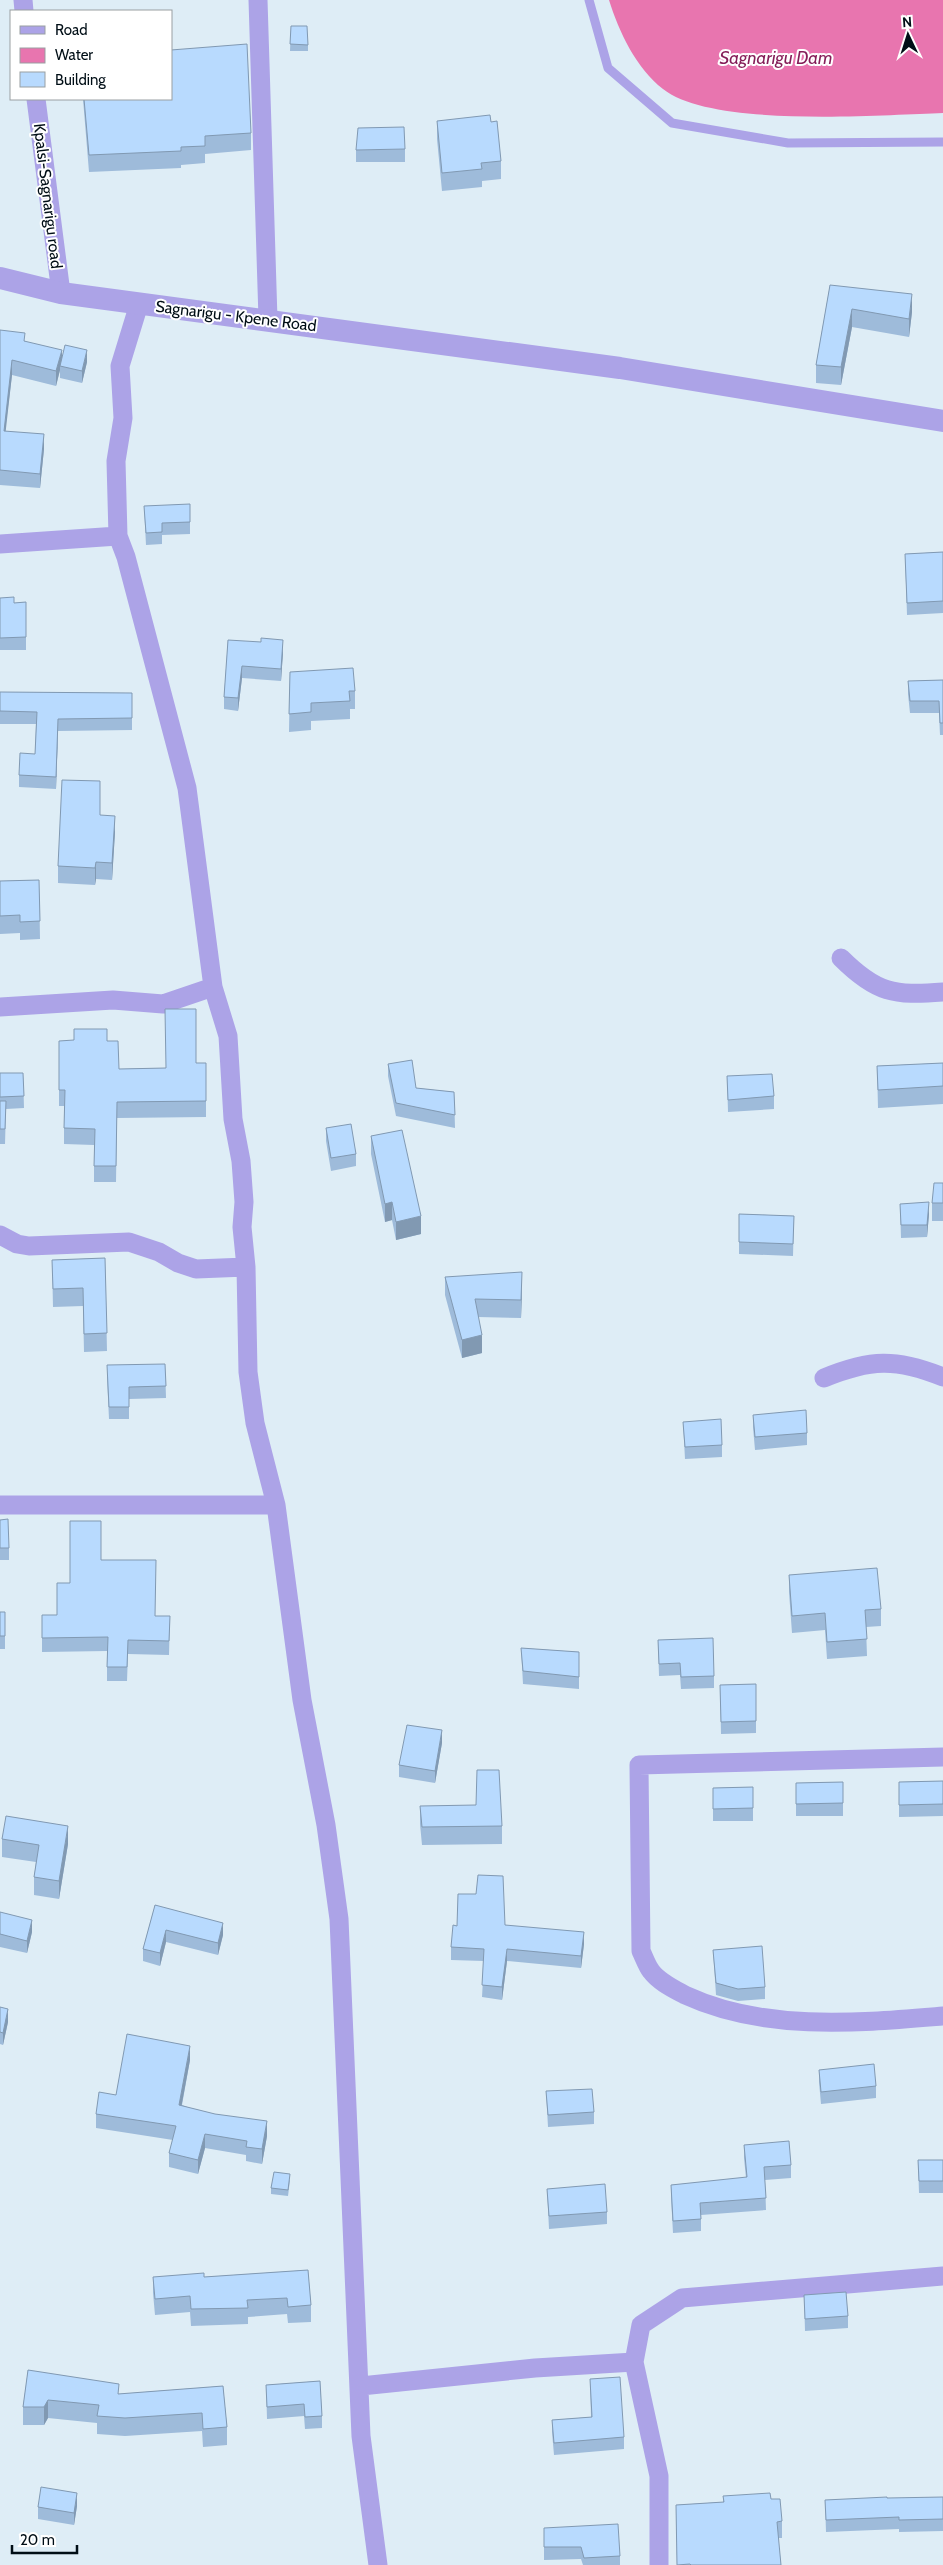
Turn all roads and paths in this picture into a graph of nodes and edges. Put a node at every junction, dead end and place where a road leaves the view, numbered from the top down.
1 (258, 0) edge
2 (589, 0) edge
3 (36, 100) edge
4 (943, 142) edge
5 (0, 278) edge
6 (61, 293) junction
7 (139, 304) junction
8 (268, 319) junction
9 (943, 421) edge
10 (118, 536) junction
11 (0, 544) edge
12 (841, 958) dead end
13 (213, 987) junction
14 (943, 992) edge
15 (0, 1007) edge
16 (0, 1235) edge
17 (246, 1267) junction
18 (943, 1377) edge
19 (824, 1378) dead end
20 (0, 1505) edge
21 (276, 1505) junction
22 (943, 1757) edge
23 (943, 2016) edge
24 (943, 2276) edge
25 (634, 2362) junction
26 (361, 2386) junction
27 (378, 2565) edge
28 (659, 2565) edge

1 - 8 street
2 - 4 lane
3 - 6 street, Kpalsi-Sagnarigu road
5 - 6 street, Sagnarigu - Kpene Road
6 - 7 street, Sagnarigu - Kpene Road
7 - 8 street, Sagnarigu - Kpene Road
7 - 10 street
8 - 9 street, Sagnarigu - Kpene Road
10 - 11 street
10 - 13 street
12 - 14 street
13 - 15 street
13 - 17 street
16 - 17 street
17 - 21 street
18 - 19 street
20 - 21 street
21 - 26 street
22 - 23 street
24 - 25 street
25 - 26 street
25 - 28 street
26 - 27 street

